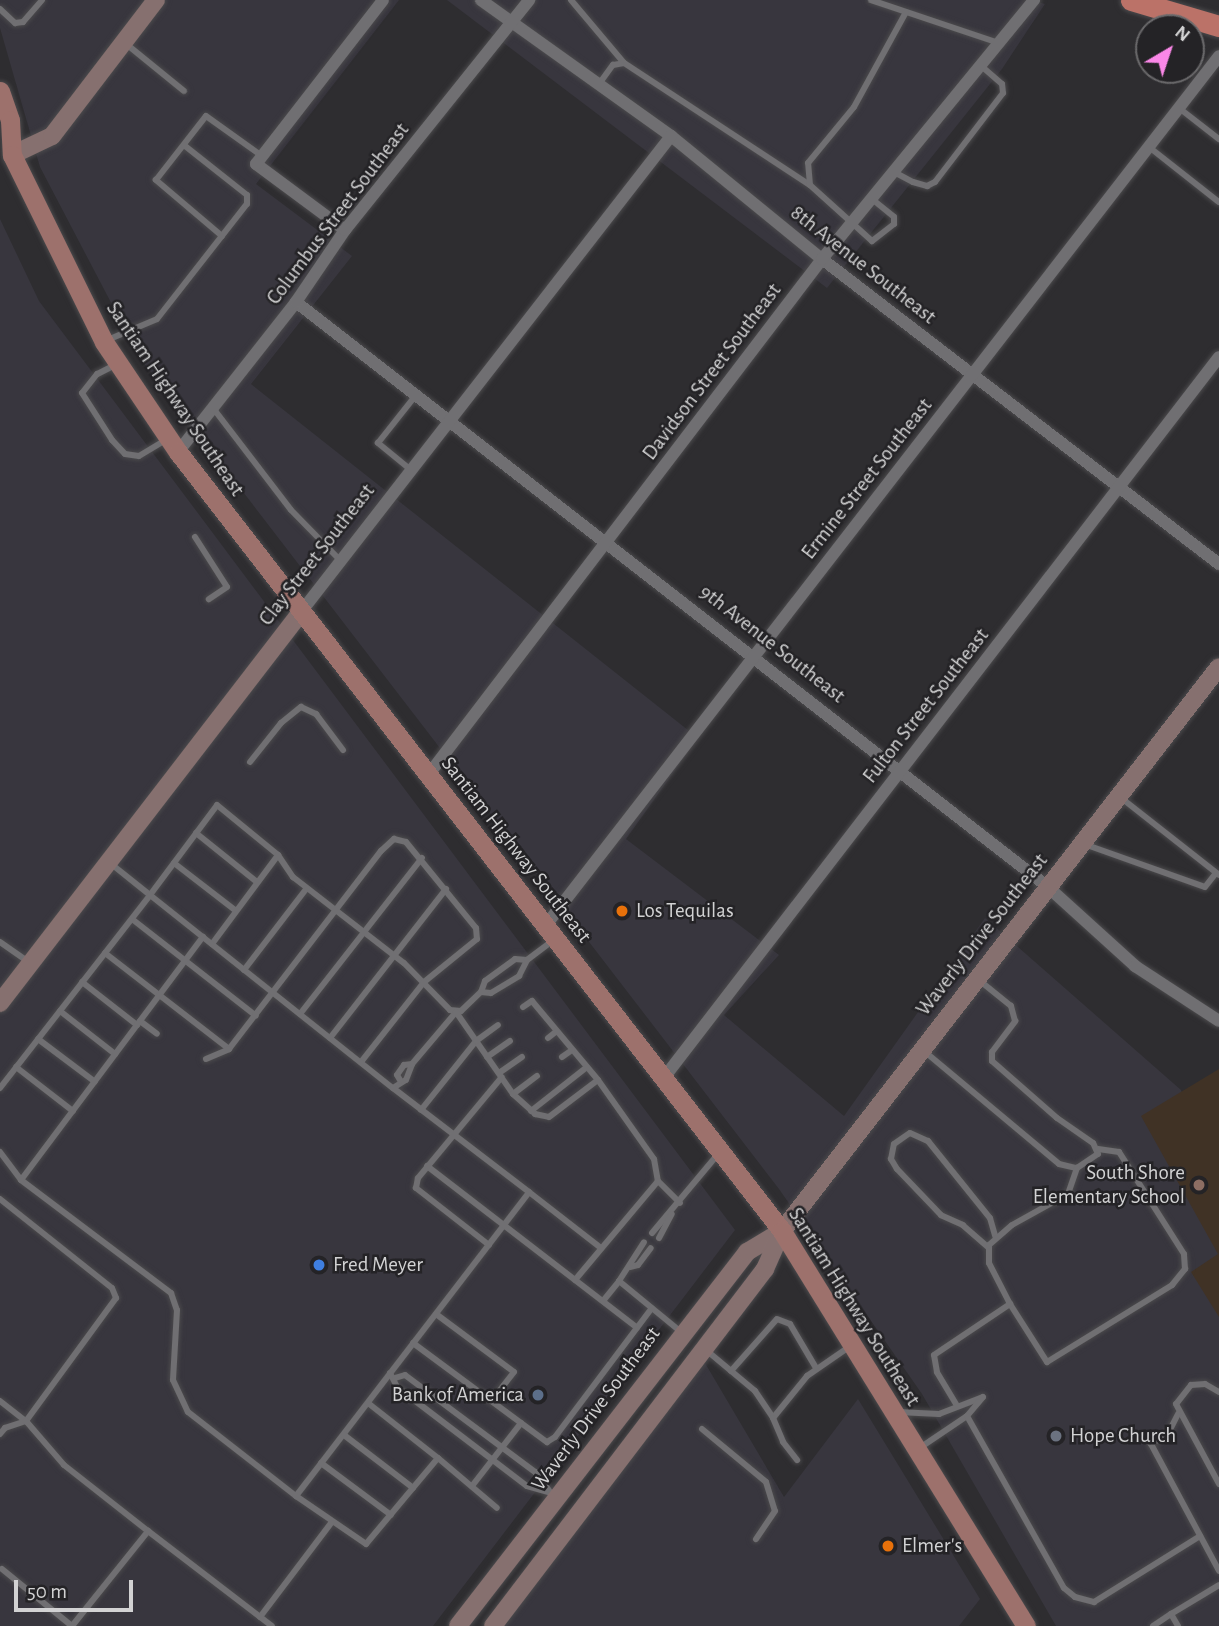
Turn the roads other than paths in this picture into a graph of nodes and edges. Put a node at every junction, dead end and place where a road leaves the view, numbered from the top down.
1 (42, 0) edge
2 (156, 0) edge
3 (383, 0) edge
4 (481, 0) edge
5 (529, 0) edge
6 (571, 0) edge
7 (871, 0) edge
8 (1034, 0) edge
9 (1131, 0) edge
10 (0, 9) edge
11 (906, 12) junction
12 (511, 23) junction
13 (1219, 26) edge
14 (123, 42) junction
15 (999, 43) junction
16 (1219, 56) edge
17 (624, 63) junction
18 (980, 65) junction
19 (598, 85) junction
20 (0, 91) edge
21 (184, 91) dead end
22 (1179, 108) junction
23 (1217, 133) edge
24 (0, 136) edge
25 (671, 136) junction
26 (184, 145) junction
27 (1149, 146) junction
28 (12, 155) junction
29 (259, 160) junction
30 (894, 172) junction
31 (810, 185) junction
32 (872, 199) junction
33 (1219, 202) edge
34 (851, 225) junction
35 (345, 230) junction
36 (222, 236) junction
37 (822, 260) junction
38 (296, 302) junction
39 (104, 342) junction
40 (1219, 357) edge
41 (118, 363) junction
42 (973, 373) junction
43 (416, 395) junction
44 (213, 408) junction
45 (449, 421) junction
46 (174, 445) junction
47 (411, 470) junction
48 (1120, 485) junction
49 (195, 537) dead end
50 (606, 542) junction
51 (341, 561) junction
52 (1219, 564) edge
53 (209, 599) dead end
54 (301, 612) junction
55 (753, 658) junction
56 (1219, 667) edge
57 (344, 750) dead end
58 (250, 762) dead end
59 (899, 772) junction
60 (429, 774) junction
61 (1119, 796) junction
62 (196, 833) junction
63 (1082, 843) junction
64 (278, 855) junction
65 (422, 858) junction
66 (107, 861) junction
67 (174, 863) junction
68 (1217, 874) edge
69 (257, 882) junction
70 (1048, 887) junction
71 (307, 888) junction
72 (446, 889) junction
73 (150, 895) junction
74 (336, 910) junction
75 (236, 911) junction
76 (132, 919) junction
77 (551, 931) junction
78 (364, 932) junction
79 (203, 937) junction
80 (0, 942) edge
81 (212, 944) junction
82 (105, 953) junction
83 (394, 955) junction
84 (527, 960) junction
85 (185, 961) junction
86 (30, 963) junction
87 (244, 970) junction
88 (977, 979) junction
89 (82, 982) junction
90 (424, 982) junction
91 (481, 992) junction
92 (274, 994) junction
93 (160, 996) junction
94 (0, 1003) edge
95 (523, 1007) dead end
96 (60, 1011) junction
97 (456, 1012) junction
98 (300, 1014) junction
99 (256, 1016) junction
100 (545, 1017) junction
101 (1219, 1021) edge
102 (139, 1023) junction
103 (536, 1023) dead end
104 (498, 1025) dead end
105 (557, 1031) junction
106 (157, 1034) dead end
107 (330, 1038) junction
108 (548, 1038) dead end
109 (38, 1039) junction
110 (476, 1041) junction
111 (510, 1041) dead end
112 (229, 1049) junction
113 (572, 1049) junction
114 (922, 1049) junction
115 (115, 1054) junction
116 (487, 1057) junction
117 (522, 1057) dead end
118 (562, 1057) dead end
119 (206, 1059) dead end
120 (361, 1062) junction
121 (587, 1067) junction
122 (16, 1068) junction
123 (501, 1075) junction
124 (537, 1076) dead end
125 (663, 1079) junction
126 (598, 1080) junction
127 (95, 1082) junction
128 (0, 1088) edge
129 (393, 1088) junction
130 (513, 1094) junction
131 (421, 1110) junction
132 (73, 1111) junction
133 (531, 1111) junction
134 (453, 1134) junction
135 (1098, 1149) junction
136 (720, 1151) junction
137 (0, 1152) edge
138 (427, 1166) junction
139 (1077, 1168) junction
140 (22, 1180) junction
141 (658, 1181) junction
142 (529, 1192) junction
143 (0, 1199) edge
144 (680, 1203) junction
145 (672, 1214) junction
146 (503, 1226) junction
147 (782, 1231) junction
148 (652, 1233) dead end
149 (995, 1236) junction
150 (659, 1238) dead end
151 (644, 1242) dead end
152 (489, 1245) junction
153 (601, 1248) junction
154 (651, 1248) dead end
155 (989, 1248) junction
156 (630, 1266) junction
157 (575, 1280) junction
158 (619, 1281) junction
159 (603, 1301) junction
160 (1007, 1307) junction
161 (652, 1308) junction
162 (436, 1314) junction
163 (637, 1328) junction
164 (682, 1334) junction
165 (413, 1343) junction
166 (852, 1345) junction
167 (705, 1349) junction
168 (816, 1368) junction
169 (731, 1371) junction
170 (393, 1376) junction
171 (1219, 1392) edge
172 (0, 1401) edge
173 (491, 1401) junction
174 (368, 1403) junction
175 (956, 1404) junction
176 (626, 1408) junction
177 (893, 1411) junction
178 (1178, 1414) junction
179 (967, 1416) junction
180 (773, 1418) junction
181 (26, 1421) junction
182 (521, 1423) junction
183 (702, 1429) dead end
184 (0, 1434) edge
185 (344, 1435) junction
186 (502, 1447) junction
187 (917, 1450) junction
188 (438, 1458) junction
189 (493, 1459) junction
190 (797, 1460) dead end
191 (321, 1464) junction
192 (1219, 1484) edge
193 (472, 1486) junction
194 (413, 1488) junction
195 (296, 1496) junction
196 (554, 1496) junction
197 (497, 1508) dead end
198 (391, 1516) junction
199 (573, 1520) junction
200 (331, 1522) junction
201 (148, 1531) junction
202 (1200, 1536) junction
203 (756, 1539) dead end
204 (2, 1569) edge
205 (1219, 1571) edge
206 (1219, 1585) edge
207 (1171, 1614) junction
208 (260, 1617) junction
209 (499, 1619) edge
210 (72, 1626) edge
211 (272, 1626) edge
212 (458, 1626) edge
213 (1026, 1626) edge
214 (1153, 1626) edge
215 (1178, 1626) edge

1 - 10 lane
2 - 14 main road
3 - 29 street
4 - 12 street, 8th Avenue Southeast
5 - 12 street, Columbus Street Southeast
6 - 17 lane
7 - 11 lane
8 - 15 street, Davidson Street Southeast
9 - 13 highway
11 - 15 lane
11 - 31 lane
12 - 19 street, 8th Avenue Southeast
12 - 35 street, Columbus Street Southeast
14 - 21 lane
14 - 28 main road
15 - 18 street, Davidson Street Southeast
16 - 22 street, Ermine Street Southeast
17 - 19 lane
17 - 31 lane
18 - 30 street, Davidson Street Southeast
18 - 30 lane
19 - 25 street, 8th Avenue Southeast
20 - 28 main road, Santiam Highway Southeast
22 - 23 lane
22 - 27 street, Ermine Street Southeast
24 - 28 main road
25 - 37 street, 8th Avenue Southeast
25 - 45 street, Clay Street Southeast
26 - 29 lane
26 - 36 lane
26 - 36 lane
27 - 33 lane
27 - 42 street, Ermine Street Southeast
28 - 39 main road, Santiam Highway Southeast
29 - 35 street
30 - 32 street, Davidson Street Southeast
31 - 34 lane
32 - 34 street, Davidson Street Southeast
32 - 34 lane
34 - 37 street, Davidson Street Southeast
35 - 38 street, Columbus Street Southeast
36 - 39 lane
37 - 42 street, 8th Avenue Southeast
37 - 50 street, Davidson Street Southeast
38 - 43 street, 9th Avenue Southeast
38 - 44 street, Columbus Street Southeast
39 - 41 main road, Santiam Highway Southeast
40 - 48 street, Fulton Street Southeast
41 - 46 main road, Santiam Highway Southeast
41 - 46 lane
42 - 48 street, 8th Avenue Southeast
42 - 55 street, Ermine Street Southeast
43 - 45 street, 9th Avenue Southeast
43 - 47 lane
44 - 46 street, Columbus Street Southeast
44 - 51 lane
45 - 47 street, Clay Street Southeast
45 - 50 street, 9th Avenue Southeast
46 - 54 main road, Santiam Highway Southeast
47 - 51 street, Clay Street Southeast
48 - 52 street, 8th Avenue Southeast
48 - 59 street, Fulton Street Southeast
49 - 53 lane
50 - 55 street, 9th Avenue Southeast
50 - 60 street, Davidson Street Southeast
51 - 54 street, Clay Street Southeast
54 - 60 main road, Santiam Highway Southeast
54 - 66 main road, Clay Street Southeast
55 - 59 street, 9th Avenue Southeast
55 - 77 street, Ermine Street Southeast
56 - 61 main road, Waverly Drive Southeast
57 - 58 lane
59 - 70 street, 9th Avenue Southeast
59 - 125 street, Fulton Street Southeast
60 - 77 main road, Santiam Highway Southeast
61 - 63 main road, Waverly Drive Southeast
61 - 68 lane
62 - 64 lane
62 - 67 lane
62 - 69 lane
63 - 68 lane
63 - 70 main road, Waverly Drive Southeast
64 - 69 lane
64 - 71 lane
65 - 72 lane
65 - 74 lane
65 - 78 lane
66 - 73 lane
66 - 86 main road, Clay Street Southeast
67 - 73 lane
67 - 75 lane
69 - 75 lane
70 - 88 main road, Waverly Drive Southeast
70 - 101 street, 9th Avenue Southeast
71 - 74 lane
71 - 87 lane
72 - 83 lane
72 - 90 lane
73 - 76 lane
73 - 79 lane
74 - 78 lane
74 - 92 lane
75 - 81 lane
76 - 82 lane
76 - 85 lane
77 - 84 lane
77 - 125 main road, Santiam Highway Southeast
78 - 83 lane
78 - 98 lane
79 - 81 lane
79 - 85 lane
80 - 86 lane
81 - 87 lane
82 - 89 lane
82 - 93 lane
83 - 90 lane
83 - 107 lane
84 - 91 lane
84 - 91 lane
85 - 93 lane
85 - 99 lane
86 - 94 main road, Clay Street Southeast
87 - 92 lane
88 - 114 main road, Waverly Drive Southeast
88 - 135 lane
89 - 96 lane
89 - 102 lane
90 - 97 lane
90 - 120 lane
91 - 97 lane
92 - 98 lane
92 - 99 lane
93 - 102 lane
93 - 112 lane
95 - 100 lane
96 - 109 lane
96 - 115 lane
97 - 110 lane
97 - 129 lane
98 - 107 lane
99 - 112 lane
100 - 103 lane
100 - 105 lane
102 - 106 lane
102 - 115 lane
104 - 110 lane
105 - 108 lane
105 - 113 lane
107 - 120 lane
109 - 122 lane
109 - 127 lane
110 - 116 lane
110 - 131 lane
111 - 116 lane
112 - 119 lane
113 - 118 lane
113 - 121 lane
114 - 139 lane
114 - 147 main road, Waverly Drive Southeast
115 - 127 lane
116 - 123 lane
117 - 123 lane
120 - 129 lane
121 - 126 lane
121 - 133 lane
122 - 128 lane
122 - 132 lane
123 - 130 lane
123 - 134 lane
124 - 130 lane
125 - 136 main road, Santiam Highway Southeast
126 - 133 lane
126 - 141 lane
127 - 132 lane
129 - 131 lane
130 - 133 lane
131 - 134 lane
132 - 140 lane
134 - 138 lane
134 - 142 lane
135 - 139 lane
135 - 160 lane
136 - 144 lane
136 - 147 main road, Santiam Highway Southeast
137 - 140 lane
138 - 146 lane
138 - 152 lane
139 - 149 lane
140 - 195 lane
141 - 144 lane
141 - 153 lane
142 - 146 lane
142 - 153 lane
143 - 181 lane
144 - 145 lane
145 - 148 lane
145 - 150 lane
146 - 152 lane
146 - 157 lane
147 - 164 main road, Waverly Drive Southeast
147 - 166 main road, Santiam Highway Southeast
147 - 167 main road, Waverly Drive Southeast
149 - 155 lane
149 - 155 lane
151 - 156 lane
152 - 162 lane
153 - 157 lane
154 - 156 lane
155 - 160 lane
156 - 158 lane
157 - 159 lane
158 - 159 lane
158 - 161 lane
159 - 163 lane
160 - 175 lane
161 - 163 lane
161 - 164 lane
162 - 165 lane
162 - 173 lane
163 - 182 lane
164 - 176 main road, Waverly Drive Southeast
165 - 170 lane
165 - 173 lane
166 - 168 lane
166 - 177 main road, Santiam Highway Southeast
167 - 169 lane
167 - 199 main road, Waverly Drive Southeast
168 - 169 lane
168 - 180 lane
169 - 180 lane
170 - 174 lane
170 - 186 lane
170 - 189 lane
171 - 178 lane
172 - 181 lane
173 - 182 lane
174 - 185 lane
174 - 188 lane
175 - 177 lane
175 - 179 lane
176 - 196 main road, Waverly Drive Southeast
176 - 199 main road
177 - 187 main road, Santiam Highway Southeast
178 - 192 lane
178 - 202 lane
179 - 187 lane
179 - 202 lane
180 - 190 lane
181 - 184 lane
181 - 201 lane
182 - 186 lane
183 - 203 lane
185 - 191 lane
185 - 194 lane
186 - 189 lane
186 - 196 lane
187 - 213 main road, Santiam Highway Southeast
188 - 193 lane
188 - 194 lane
189 - 193 lane
189 - 196 lane
191 - 195 lane
191 - 198 lane
193 - 197 lane
194 - 198 lane
195 - 200 lane
196 - 209 main road
196 - 212 main road, Waverly Drive Southeast
198 - 200 lane
199 - 209 main road, Waverly Drive Southeast
200 - 208 lane
201 - 208 lane
201 - 210 lane
202 - 205 lane
204 - 210 lane
206 - 207 lane
207 - 214 lane
207 - 215 lane
208 - 211 lane

